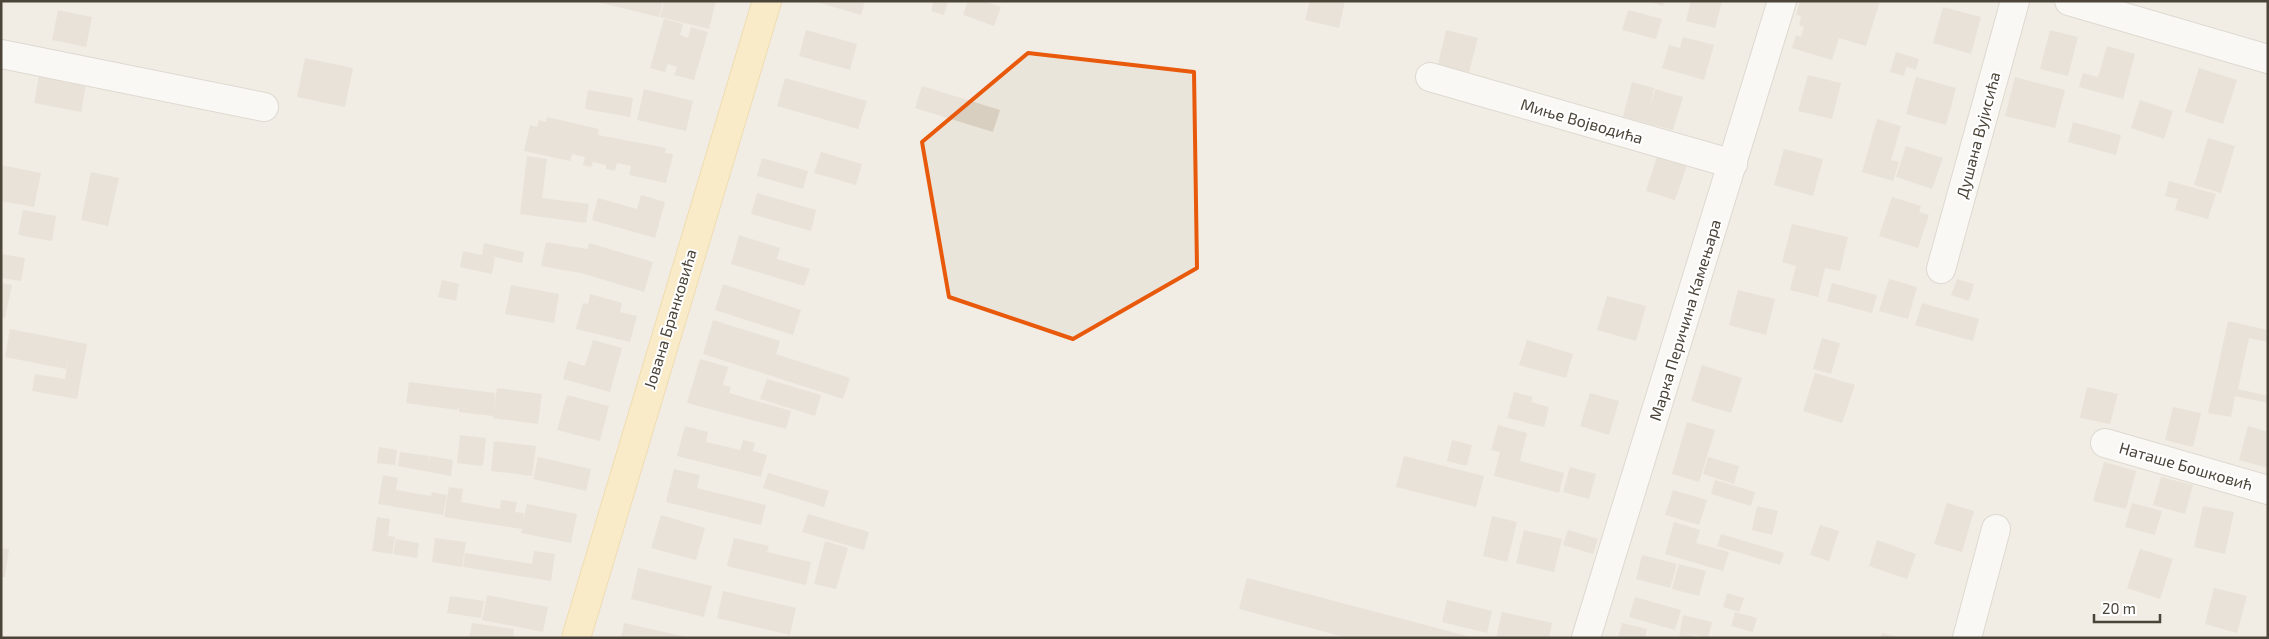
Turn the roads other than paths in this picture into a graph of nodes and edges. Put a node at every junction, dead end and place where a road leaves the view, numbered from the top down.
1 (766, 1) edge
2 (1782, 1) edge
3 (2015, 1) edge
4 (2074, 2) edge
5 (1, 54) edge
6 (2268, 59) edge
7 (1430, 77) dead end
8 (264, 107) dead end
9 (1734, 164) junction
10 (1941, 269) dead end
11 (2105, 443) dead end
12 (2268, 490) edge
13 (1996, 529) dead end
14 (576, 638) edge
15 (1586, 638) edge
16 (1967, 638) edge

1 - 14 main road, Јована Бранковића
2 - 9 street, Марка Перичина Камењара
3 - 10 street, Душана Вујисића
4 - 6 street
5 - 8 street
7 - 9 street, Миње Војводића
9 - 15 street, Марка Перичина Камењара
11 - 12 street, Наташе Бошковић
13 - 16 street

